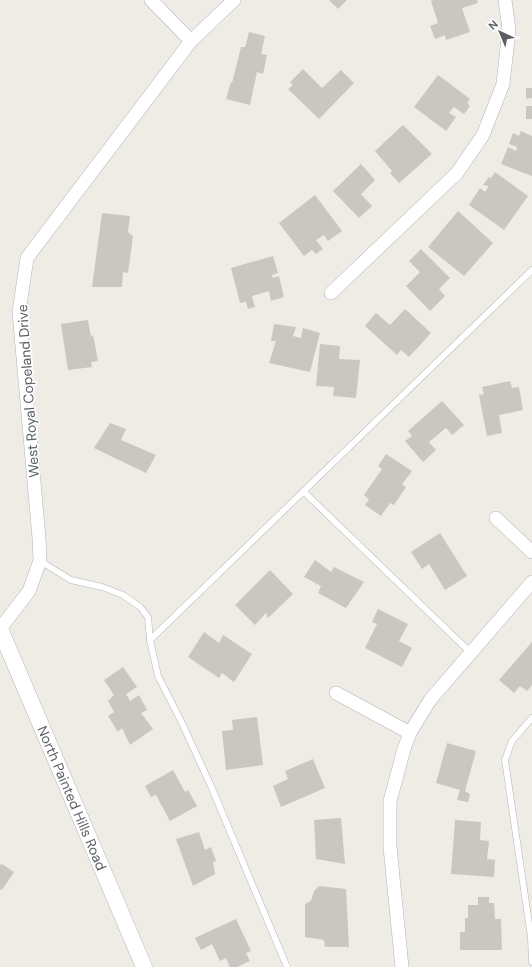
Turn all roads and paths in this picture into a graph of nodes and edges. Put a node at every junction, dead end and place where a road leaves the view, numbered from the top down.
1 (151, 0) edge
2 (234, 0) edge
3 (505, 0) edge
4 (191, 42) junction
5 (532, 270) edge
6 (331, 293) dead end
7 (303, 491) junction
8 (496, 518) dead end
9 (532, 552) edge
10 (40, 561) junction
11 (532, 582) edge
12 (0, 629) edge
13 (150, 640) junction
14 (471, 653) junction
15 (336, 693) dead end
16 (532, 718) edge
17 (410, 733) junction
18 (531, 937) edge
19 (532, 962) edge
20 (144, 967) edge
21 (286, 967) edge
22 (402, 967) edge

1 - 4 street
2 - 4 street, West Royal Copeland Drive
3 - 6 street
4 - 10 street, West Royal Copeland Drive
5 - 7 lane
7 - 13 lane
7 - 14 lane
8 - 9 street
10 - 12 street, West Royal Copeland Drive
10 - 13 lane
11 - 14 street
12 - 20 street, North Painted Hills Road
13 - 21 lane
14 - 17 street
15 - 17 street
16 - 18 lane
17 - 22 street
18 - 19 lane

